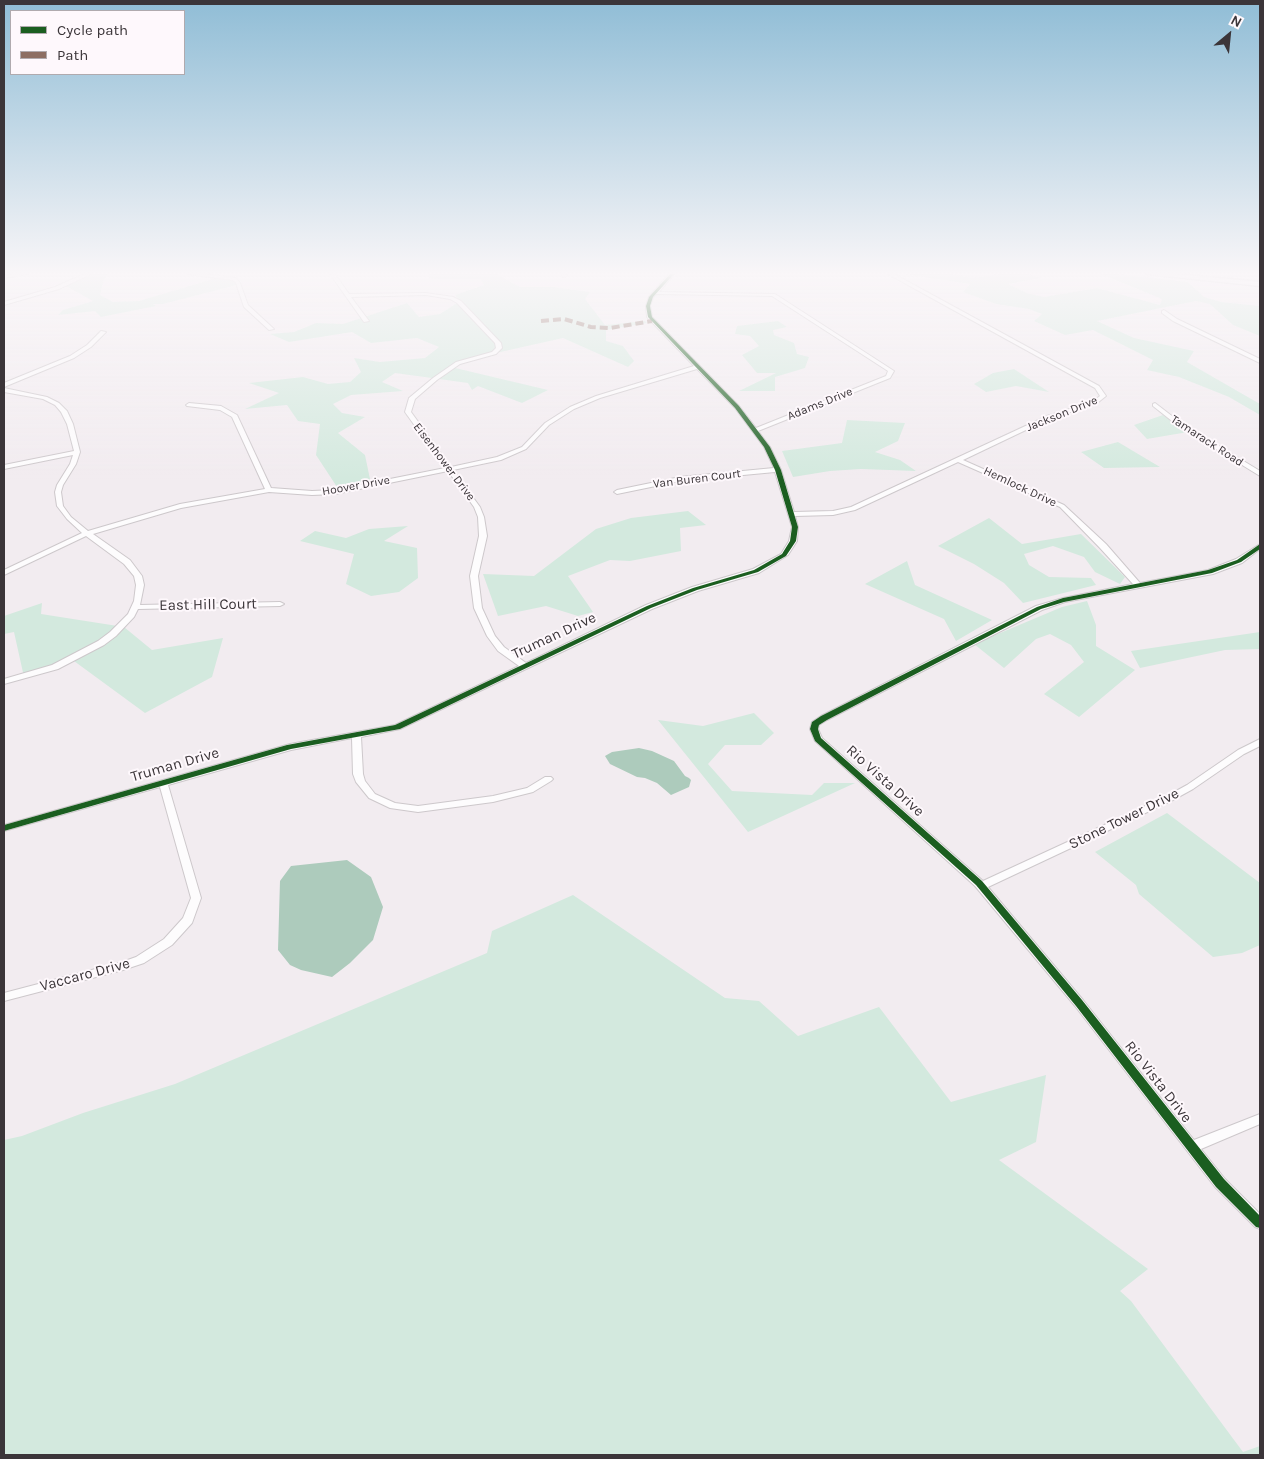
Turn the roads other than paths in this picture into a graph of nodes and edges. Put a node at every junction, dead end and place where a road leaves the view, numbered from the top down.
1 (93, 342) edge
2 (498, 342) edge
3 (672, 342) edge
4 (847, 342) edge
5 (1015, 342) edge
6 (1221, 342) edge
7 (1260, 360) edge
8 (696, 367) junction
9 (4, 385) edge
10 (4, 390) edge
11 (189, 405) dead end
12 (1155, 405) dead end
13 (756, 430) junction
14 (78, 452) junction
15 (959, 460) junction
16 (4, 468) edge
17 (448, 469) junction
18 (778, 470) junction
19 (1260, 474) edge
20 (269, 490) junction
21 (617, 492) dead end
22 (791, 514) junction
23 (86, 534) junction
24 (1260, 546) edge
25 (4, 573) edge
26 (1139, 586) junction
27 (280, 604) dead end
28 (136, 607) junction
29 (524, 666) junction
30 (4, 682) edge
31 (356, 734) junction
32 (1260, 742) edge
33 (548, 779) dead end
34 (163, 783) junction
35 (4, 828) edge
36 (981, 886) junction
37 (4, 997) edge
38 (1260, 1119) edge
39 (1192, 1147) junction
40 (1260, 1223) edge

1 - 9 street
2 - 17 street, Eisenhower Drive
3 - 8 street, Truman Drive
4 - 13 street, Adams Drive
5 - 15 street, Jackson Drive
6 - 7 street
8 - 13 street, Truman Drive
8 - 17 street, Hoover Drive
10 - 14 street
11 - 20 street
12 - 19 street, Tamarack Road
13 - 18 street, Truman Drive
14 - 16 street
14 - 23 street
15 - 22 street, Jackson Drive
15 - 26 street, Hemlock Drive
17 - 20 street, Hoover Drive
17 - 29 street, Eisenhower Drive
18 - 21 street, Van Buren Court
18 - 22 street, Truman Drive
20 - 23 street, Hoover Drive
22 - 29 street, Truman Drive
23 - 25 street, Hoover Drive
23 - 28 street
24 - 26 street, Rio Vista Drive
26 - 36 street, Rio Vista Drive
27 - 28 street, East Hill Court
28 - 30 street
29 - 31 street, Truman Drive
31 - 33 street
31 - 34 street, Truman Drive
32 - 36 street, Stone Tower Drive
34 - 35 street, Truman Drive
34 - 37 street, Vaccaro Drive
36 - 39 street, Rio Vista Drive
38 - 39 street
39 - 40 street, Rio Vista Drive

